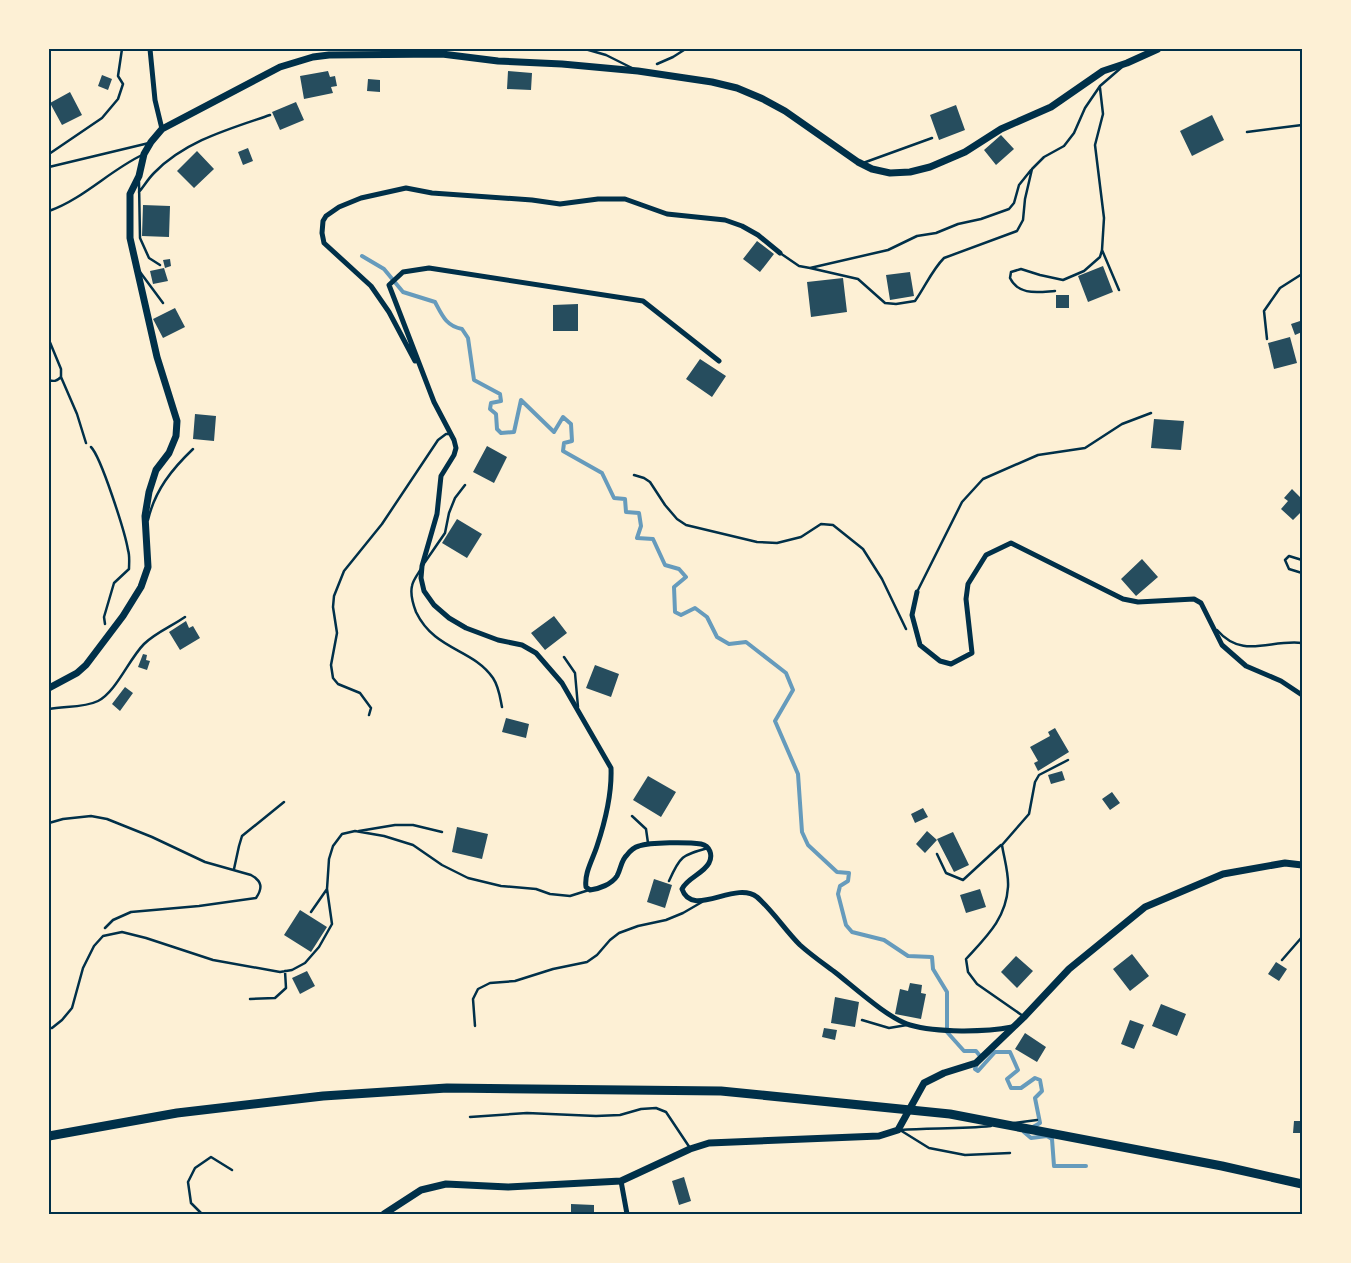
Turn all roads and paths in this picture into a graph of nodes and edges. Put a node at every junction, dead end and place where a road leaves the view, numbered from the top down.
1 (122, 49) edge
2 (150, 49) edge
3 (585, 49) edge
4 (1158, 49) edge
5 (684, 50) dead end
6 (1127, 63) junction
7 (641, 72) junction
8 (1100, 86) junction
9 (270, 115) dead end
10 (1302, 124) edge
11 (162, 129) junction
12 (1247, 132) dead end
13 (932, 138) dead end
14 (151, 142) junction
15 (49, 154) edge
16 (144, 154) junction
17 (862, 164) junction
18 (49, 166) edge
19 (1032, 169) junction
20 (139, 176) junction
21 (140, 192) junction
22 (49, 211) edge
23 (1102, 250) junction
24 (780, 252) joint
25 (160, 265) dead end
26 (810, 268) junction
27 (137, 269) junction
28 (1302, 274) edge
29 (1119, 290) dead end
30 (1055, 291) dead end
31 (163, 303) dead end
32 (1267, 339) dead end
33 (49, 340) edge
34 (719, 361) dead end
35 (61, 377) junction
36 (49, 380) edge
37 (425, 380) junction
38 (1150, 413) dead end
39 (451, 435) junction
40 (86, 443) joint
41 (193, 448) dead end
42 (634, 475) dead end
43 (465, 485) dead end
44 (145, 532) junction
45 (1302, 560) edge
46 (422, 566) junction
47 (1302, 573) edge
48 (917, 592) joint
49 (186, 617) dead end
50 (1214, 626) junction
51 (907, 632) dead end
52 (106, 638) junction
53 (1302, 643) edge
54 (564, 657) dead end
55 (49, 688) edge
56 (1302, 695) edge
57 (502, 707) dead end
58 (49, 709) edge
59 (578, 710) junction
60 (369, 716) dead end
61 (1068, 760) dead end
62 (284, 802) dead end
63 (632, 816) dead end
64 (49, 823) edge
65 (355, 831) junction
66 (442, 832) dead end
67 (648, 844) junction
68 (1002, 845) junction
69 (709, 848) junction
70 (937, 854) dead end
71 (1302, 865) edge
72 (234, 869) junction
73 (669, 881) dead end
74 (327, 889) junction
75 (590, 890) junction
76 (704, 901) junction
77 (311, 912) dead end
78 (1302, 937) edge
79 (94, 946) junction
80 (1282, 960) dead end
81 (285, 971) junction
82 (250, 1000) dead end
83 (1024, 1017) junction
84 (862, 1020) dead end
85 (908, 1025) junction
86 (475, 1026) dead end
87 (1012, 1027) junction
88 (49, 1028) edge
89 (470, 1117) dead end
90 (1037, 1120) dead end
91 (898, 1130) junction
92 (49, 1136) edge
93 (690, 1149) junction
94 (1010, 1153) dead end
95 (232, 1170) dead end
96 (621, 1181) junction
97 (1302, 1184) edge
98 (202, 1214) edge
99 (384, 1214) edge
100 (627, 1214) edge

1 - 15 lane
2 - 11 street
3 - 7 lane
4 - 6 street
5 - 7 path
6 - 8 lane
6 - 17 street
7 - 11 street
7 - 17 street
8 - 19 lane
8 - 23 lane
9 - 21 lane
10 - 12 lane
11 - 14 street
13 - 17 lane
14 - 16 street
14 - 18 lane
16 - 20 street
16 - 22 lane
19 - 26 lane
19 - 26 lane
20 - 21 lane
20 - 27 street
21 - 25 lane
23 - 29 lane
23 - 30 lane
24 - 26 lane
24 - 37 street
27 - 31 lane
27 - 44 street
28 - 32 lane
33 - 35 lane
34 - 37 street
35 - 36 lane
35 - 40 lane
37 - 39 street
38 - 48 lane
39 - 46 street
39 - 60 lane
40 - 52 path
41 - 44 lane
42 - 51 path
43 - 46 lane
44 - 52 street
45 - 47 lane
46 - 57 lane
46 - 59 street
48 - 50 street
49 - 58 lane
50 - 53 lane
50 - 56 street
52 - 55 street
54 - 59 lane
59 - 75 street
61 - 68 lane
62 - 72 path
63 - 67 lane
64 - 72 path
65 - 66 lane
65 - 74 lane
65 - 75 lane
67 - 69 street
67 - 75 street
68 - 70 lane
68 - 83 lane
69 - 73 lane
69 - 76 street
71 - 83 street
72 - 79 path
74 - 77 lane
74 - 81 lane
76 - 85 street
76 - 86 lane
78 - 80 lane
79 - 81 lane
79 - 88 lane
81 - 82 lane
83 - 87 street
84 - 85 lane
85 - 87 street
87 - 91 street
89 - 93 lane
90 - 91 lane
91 - 93 street
91 - 94 lane
92 - 97 highway
93 - 96 street
95 - 98 lane
96 - 99 street
96 - 100 street

